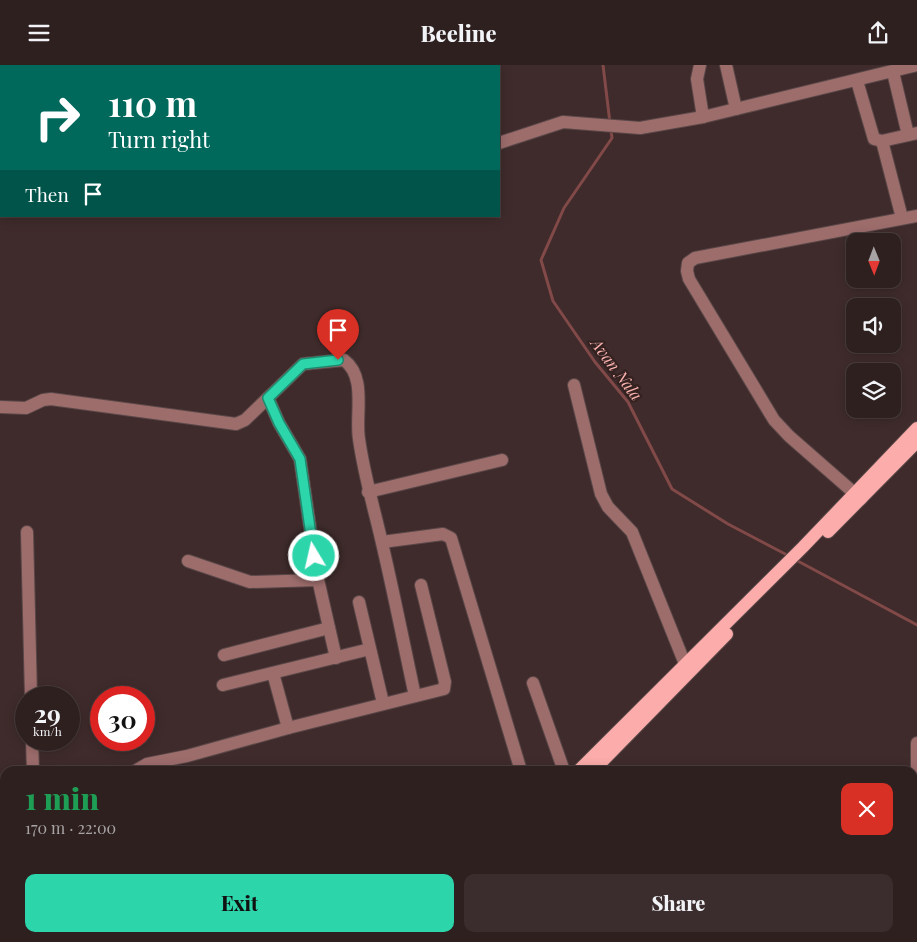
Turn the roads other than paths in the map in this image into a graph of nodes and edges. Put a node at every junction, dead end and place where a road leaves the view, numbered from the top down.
1 (700, 65) edge
2 (726, 65) edge
3 (917, 65) edge
4 (892, 72) junction
5 (857, 81) junction
6 (736, 109) junction
7 (703, 117) junction
8 (914, 135) edge
9 (882, 141) junction
10 (500, 143) edge
11 (917, 216) edge
12 (902, 218) junction
13 (574, 385) dead end
14 (268, 398) junction
15 (0, 407) edge
16 (917, 428) edge
17 (917, 442) edge
18 (502, 459) dead end
19 (368, 492) junction
20 (857, 496) junction
21 (27, 531) dead end
22 (382, 542) junction
23 (188, 561) dead end
24 (318, 580) junction
25 (770, 584) junction
26 (421, 585) dead end
27 (359, 602) dead end
28 (329, 628) junction
29 (370, 649) junction
30 (224, 655) dead end
31 (336, 657) junction
32 (685, 664) junction
33 (273, 673) junction
34 (532, 683) dead end
35 (223, 685) dead end
36 (31, 686) edge
37 (415, 696) junction
38 (383, 703) junction
39 (288, 728) junction
40 (917, 743) edge
41 (32, 751) edge
42 (32, 766) edge
43 (144, 766) edge
44 (519, 766) edge
45 (562, 766) edge
46 (583, 766) edge
47 (598, 766) edge
48 (917, 766) edge

1 - 7 street
2 - 6 street
3 - 4 street
4 - 5 street
4 - 8 street
5 - 6 street
5 - 9 street
6 - 7 street
7 - 10 street
8 - 9 street
9 - 12 street
11 - 12 street
12 - 20 street
13 - 32 street
14 - 15 street
14 - 19 street
14 - 24 street
16 - 20 main road
17 - 20 main road
18 - 19 street
19 - 22 street
20 - 25 main road
21 - 36 street
22 - 37 street
22 - 44 street
23 - 24 street
24 - 28 street
25 - 32 main road
25 - 47 main road
26 - 37 street
27 - 29 street
28 - 30 street
28 - 31 street
29 - 31 street
29 - 38 street
31 - 33 street
32 - 46 main road
33 - 35 street
33 - 39 street
34 - 45 street
37 - 38 street
38 - 39 street
39 - 43 street
40 - 48 street
41 - 42 street

